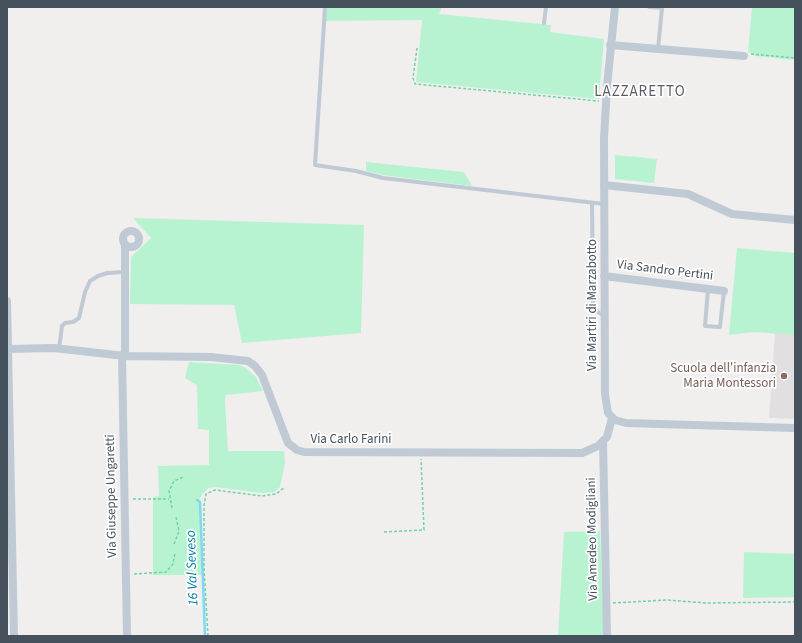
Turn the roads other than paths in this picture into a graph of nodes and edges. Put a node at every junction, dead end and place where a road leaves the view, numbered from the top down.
1 (325, 7) edge
2 (546, 7) edge
3 (615, 7) edge
4 (649, 7) edge
5 (544, 23) dead end
6 (610, 45) junction
7 (658, 49) junction
8 (744, 56) road end
9 (604, 185) junction
10 (592, 203) junction
11 (604, 204) junction
12 (795, 220) edge
13 (129, 246) dead end
14 (125, 272) junction
15 (604, 276) junction
16 (708, 289) junction
17 (724, 291) joint
18 (7, 301) edge
19 (604, 315) junction
20 (8, 349) edge
21 (59, 349) junction
22 (123, 356) junction
23 (612, 418) junction
24 (795, 428) edge
25 (603, 441) junction
26 (14, 636) edge
27 (127, 636) edge
28 (607, 636) edge

1 - 10 lane
2 - 5 lane
3 - 6 street, Via Martiri di Marzabotto
4 - 7 lane
6 - 7 street
6 - 9 street, Via Martiri di Marzabotto
7 - 8 street
9 - 11 street, Via Martiri di Marzabotto
9 - 12 street
10 - 11 lane
10 - 19 lane
11 - 15 street, Via Martiri di Marzabotto
13 - 14 street, Via Giuseppe Ungaretti
14 - 21 lane
14 - 22 street, Via Giuseppe Ungaretti
15 - 16 street, Via Sandro Pertini
15 - 19 street, Via Martiri di Marzabotto
16 - 17 street, Via Sandro Pertini
16 - 17 lane
18 - 20 street
19 - 23 street, Via Martiri di Marzabotto
20 - 21 street, Via Carlo Farini
20 - 26 street
21 - 22 street, Via Carlo Farini
22 - 25 street, Via Carlo Farini
22 - 27 street, Via Giuseppe Ungaretti
23 - 24 street
23 - 25 street
25 - 28 street, Via Amedeo Modigliani

